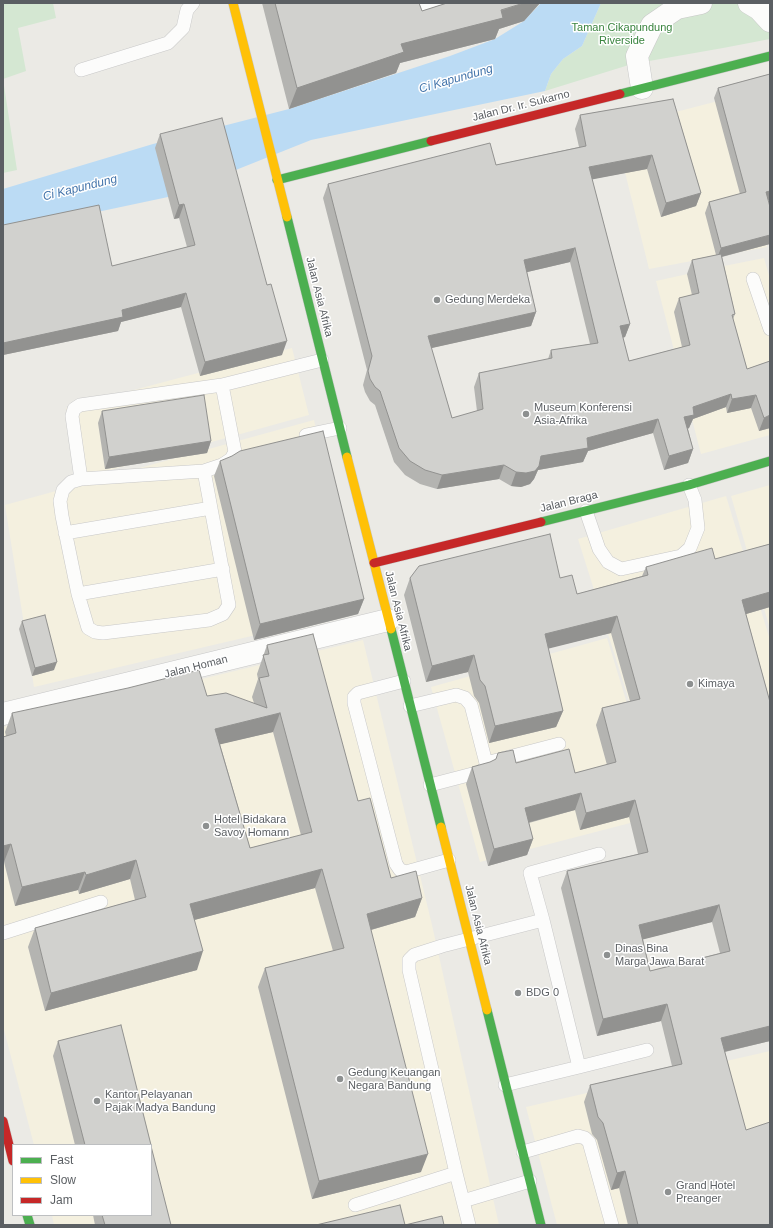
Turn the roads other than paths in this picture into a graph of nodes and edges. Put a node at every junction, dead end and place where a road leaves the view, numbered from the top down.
1 (193, 3) edge
2 (233, 3) edge
3 (445, 3) edge
4 (700, 3) edge
5 (749, 3) edge
6 (399, 14) edge
7 (770, 21) edge
8 (770, 56) edge
9 (80, 70) dead end
10 (642, 88) junction
11 (277, 180) junction
12 (753, 279) dead end
13 (770, 329) edge
14 (322, 360) junction
15 (222, 385) junction
16 (340, 428) junction
17 (296, 438) edge
18 (250, 448) edge
19 (235, 452) junction
20 (770, 462) edge
21 (204, 472) junction
22 (81, 479) junction
23 (689, 485) junction
24 (211, 508) junction
25 (586, 511) junction
26 (65, 533) junction
27 (374, 563) junction
28 (223, 569) junction
29 (78, 594) junction
30 (388, 620) junction
31 (404, 681) junction
32 (410, 706) junction
33 (3, 714) edge
34 (559, 744) dead end
35 (486, 763) junction
36 (430, 785) junction
37 (599, 854) dead end
38 (449, 860) junction
39 (101, 902) dead end
40 (543, 920) junction
41 (3, 933) edge
42 (469, 939) junction
43 (647, 1050) dead end
44 (579, 1067) junction
45 (505, 1085) junction
46 (3, 1121) edge
47 (523, 1152) junction
48 (12, 1157) edge
49 (456, 1173) junction
50 (530, 1181) junction
51 (463, 1201) junction
52 (355, 1205) dead end
53 (469, 1225) edge
54 (541, 1225) edge
55 (612, 1225) edge

1 - 9 lane
2 - 11 main road, Jalan Asia Afrika
3 - 6 lane
4 - 10 street
5 - 7 street
8 - 10 main road, Jalan Dr. Ir. Sukarno
10 - 11 main road, Jalan Dr. Ir. Sukarno
11 - 14 main road, Jalan Asia Afrika
12 - 13 lane
14 - 15 lane
14 - 16 main road, Jalan Asia Afrika
15 - 19 lane
15 - 22 lane
16 - 17 lane
16 - 27 main road, Jalan Asia Afrika
18 - 19 lane
19 - 21 lane
20 - 23 main road, Jalan Braga
21 - 22 lane
21 - 24 lane
22 - 26 lane
23 - 25 main road, Jalan Braga
23 - 25 lane
24 - 26 lane
24 - 28 lane
25 - 27 main road, Jalan Braga
26 - 29 lane
27 - 30 main road, Jalan Asia Afrika
28 - 29 lane
28 - 29 lane
30 - 31 main road, Jalan Asia Afrika
30 - 33 street, Jalan Homan
31 - 32 main road, Jalan Asia Afrika
31 - 38 lane
32 - 35 lane
32 - 36 main road, Jalan Asia Afrika
34 - 35 lane
35 - 36 lane
36 - 38 main road, Jalan Asia Afrika
37 - 40 lane
38 - 42 main road, Jalan Asia Afrika
39 - 41 lane
40 - 42 lane
40 - 44 lane
42 - 45 main road, Jalan Asia Afrika
42 - 49 lane
43 - 44 lane
44 - 45 lane
45 - 47 main road, Jalan Asia Afrika
46 - 48 main road
47 - 50 main road, Jalan Asia Afrika
47 - 55 lane
49 - 51 lane
49 - 52 lane
50 - 51 lane
50 - 54 main road, Jalan Asia Afrika
51 - 53 lane

